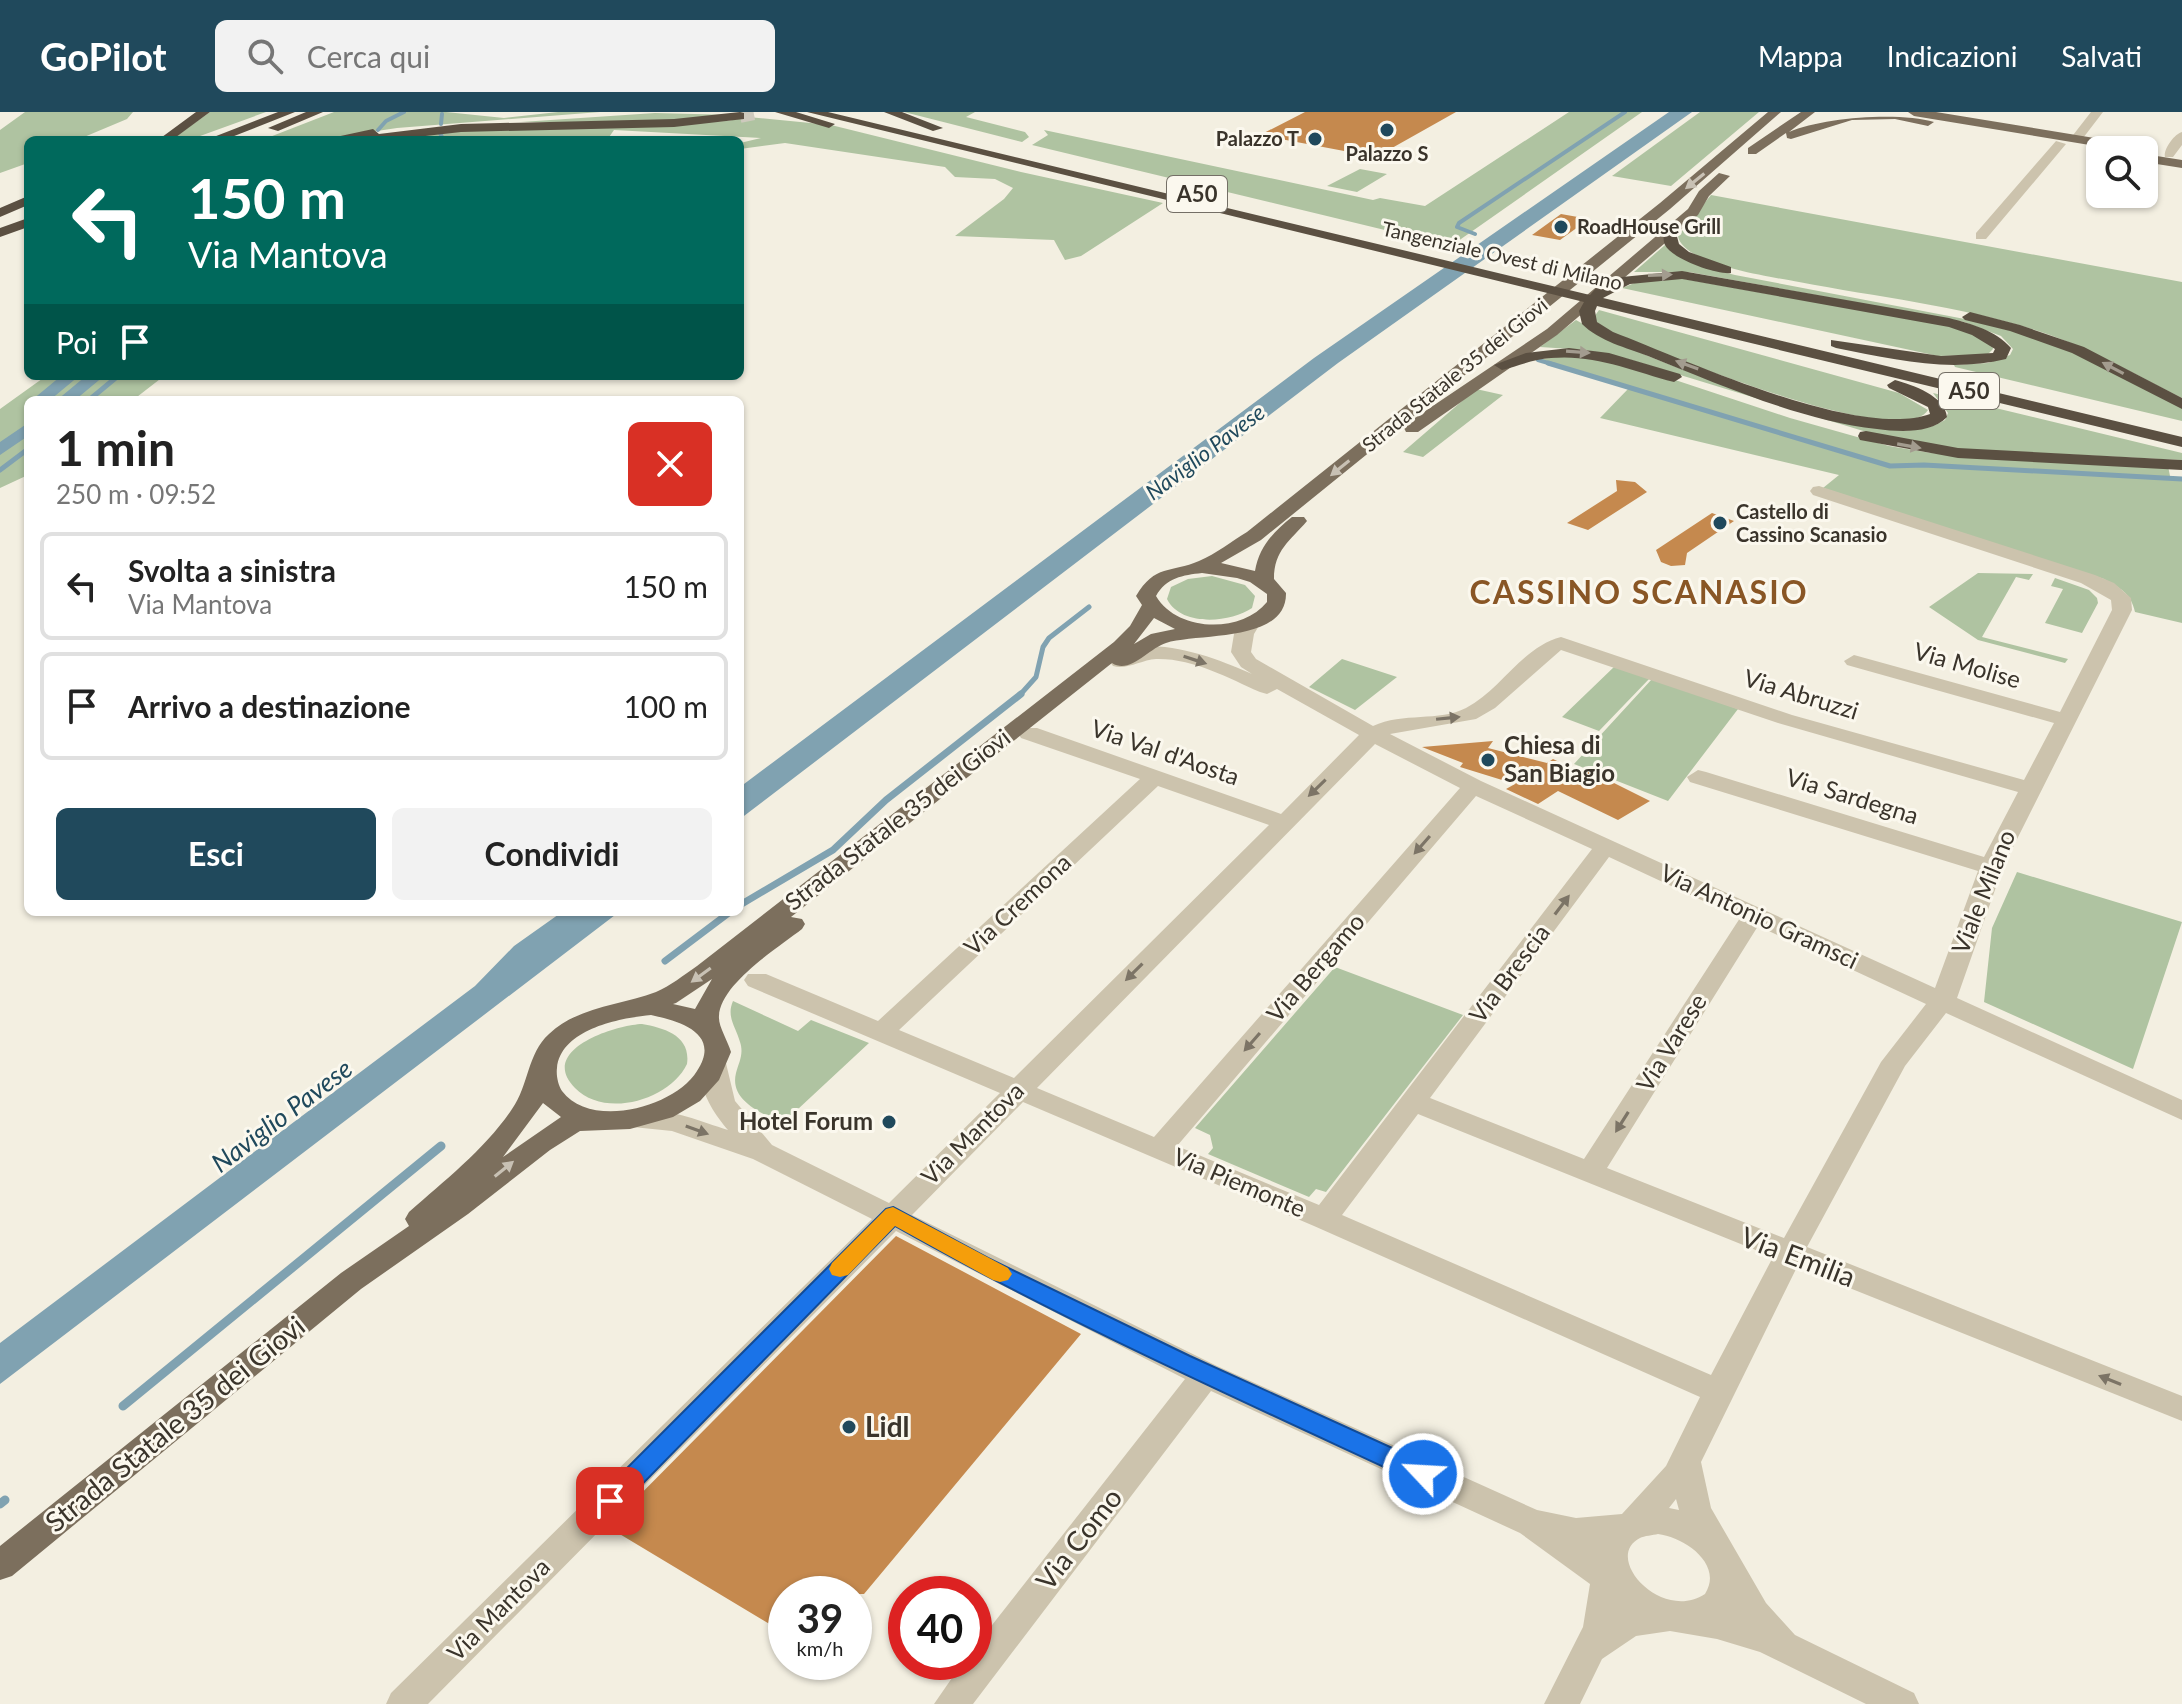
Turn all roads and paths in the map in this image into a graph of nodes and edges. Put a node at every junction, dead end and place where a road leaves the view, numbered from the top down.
1 (204, 112) edge
2 (274, 112) edge
3 (289, 112) edge
4 (317, 112) edge
5 (543, 112) edge
6 (666, 112) edge
7 (677, 112) edge
8 (813, 112) edge
9 (857, 112) edge
10 (878, 112) edge
11 (890, 112) edge
12 (1775, 112) edge
13 (1809, 112) edge
14 (1875, 112) edge
15 (2097, 112) edge
16 (475, 114) dead end
17 (770, 114) edge
18 (1920, 114) edge
19 (740, 116) dead end
20 (920, 122) junction
21 (170, 136) edge
22 (209, 136) edge
23 (223, 136) edge
24 (253, 136) edge
25 (362, 136) edge
26 (392, 136) edge
27 (2182, 136) edge
28 (2076, 139) junction
29 (2086, 141) edge
30 (984, 142) junction
31 (2060, 144) junction
32 (2086, 149) edge
33 (2176, 155) edge
34 (1742, 159) junction
35 (2158, 160) edge
36 (1012, 161) junction
37 (2182, 164) edge
38 (1704, 194) junction
39 (24, 202) edge
40 (24, 207) edge
41 (0, 214) edge
42 (24, 224) edge
43 (24, 229) edge
44 (1670, 232) junction
45 (0, 235) edge
46 (1981, 236) dead end
47 (1603, 299) junction
48 (1775, 331) junction
49 (1756, 339) junction
50 (1502, 365) junction
51 (2182, 404) edge
52 (2182, 429) edge
53 (1410, 430) junction
54 (2182, 442) edge
55 (2182, 465) edge
56 (1819, 491) dead end
57 (1202, 567) junction
58 (1264, 581) junction
59 (1150, 607) junction
60 (1250, 624) junction
61 (1208, 630) junction
62 (1854, 661) dead end
63 (1120, 662) junction
64 (1340, 717) junction
65 (2066, 720) junction
66 (1029, 733) junction
67 (1373, 734) junction
68 (1698, 777) dead end
69 (1154, 778) junction
70 (1473, 786) junction
71 (2029, 788) junction
72 (1283, 822) junction
73 (1606, 846) junction
74 (1991, 867) junction
75 (1754, 914) junction
76 (757, 980) dead end
77 (1943, 1000) junction
78 (628, 1008) junction
79 (709, 1030) junction
80 (882, 1032) junction
81 (716, 1065) junction
82 (544, 1066) junction
83 (1018, 1089) junction
84 (1415, 1102) junction
85 (2182, 1111) edge
86 (600, 1119) junction
87 (630, 1119) junction
88 (1159, 1149) junction
89 (763, 1152) junction
90 (1590, 1172) junction
91 (893, 1215) junction
92 (1324, 1219) junction
93 (1790, 1253) junction
94 (351, 1281) junction
95 (1206, 1375) junction
96 (1717, 1391) junction
97 (2182, 1409) edge
98 (1685, 1463) junction
99 (1532, 1523) junction
100 (1632, 1526) junction
101 (1720, 1555) junction
102 (0, 1566) edge
103 (1614, 1576) junction
104 (1679, 1617) junction
105 (1591, 1649) junction
106 (1791, 1649) junction
107 (404, 1704) edge
108 (952, 1704) edge
109 (1562, 1704) edge
110 (1901, 1704) edge

1 - 21 highway
2 - 22 highway
3 - 23 highway
4 - 24 highway
5 - 16 highway
6 - 25 highway
7 - 17 highway
8 - 36 highway, Tangenziale Ovest di Milano / A50
9 - 30 highway, Tangenziale Ovest di Milano / A50
10 - 20 highway
11 - 20 highway
12 -> 57 main road, Strada Statale 35 dei Giovi
13 - 34 main road
14 - 18 main road
15 - 28 street
17 - 36 highway
18 - 28 main road
18 - 31 main road
18 - 34 main road
19 - 26 highway
20 - 30 highway
27 - 33 street
28 - 29 main road
30 - 48 highway, Tangenziale Ovest di Milano / A50
31 - 32 main road
31 - 46 street
34 - 38 main road
35 - 37 main road
36 - 47 highway, Tangenziale Ovest di Milano / A50
38 - 44 main road
38 - 53 main road, Strada Statale 35 dei Giovi
39 - 41 highway
40 - 41 highway
42 - 45 highway
43 - 45 highway
44 - 47 main road
51 -> 44 highway
47 -> 48 highway
47 - 49 highway, Tangenziale Ovest di Milano / A50
49 -> 47 highway
47 - 50 main road
48 - 52 highway, Tangenziale Ovest di Milano / A50
49 - 54 highway, Tangenziale Ovest di Milano / A50
50 - 53 main road
50 -> 55 highway
53 - 58 main road, Strada Statale 35 dei Giovi
56 - 65 street, Viale Milano
57 - 58 main road
57 - 59 main road, Strada Statale 35 dei Giovi
58 - 60 main road, Strada Statale 35 dei Giovi
59 - 61 main road
59 -> 78 main road, Strada Statale 35 dei Giovi
60 - 61 main road, Strada Statale 35 dei Giovi
60 - 64 street, Via Antonio Gramsci
61 - 63 main road, Strada Statale 35 dei Giovi
62 - 65 street, Via Molise
63 -> 64 street, Via Antonio Gramsci
63 - 66 main road, Strada Statale 35 dei Giovi
64 - 67 street, Via Antonio Gramsci
65 - 71 street, Viale Milano
66 - 69 street, Via Val d'Aosta
66 - 79 main road, Strada Statale 35 dei Giovi
67 - 70 street, Via Antonio Gramsci
67 -> 71 street, Via Abruzzi
67 -> 72 street, Via Mantova
68 - 74 street, Via Sardegna
69 - 72 street, Via Val d'Aosta
69 - 80 street, Via Cremona
70 - 73 street, Via Antonio Gramsci
70 -> 88 street, Via Bergamo
71 - 74 street, Viale Milano
72 -> 83 street, Via Mantova
73 - 75 street, Via Antonio Gramsci
84 -> 73 street, Via Brescia
74 - 77 street, Viale Milano
75 - 77 street, Via Antonio Gramsci
75 -> 90 street, Via Varese
76 - 80 street, Via Piemonte
77 - 85 street, Via Antonio Gramsci
77 - 93 street, Viale Milano
78 - 79 main road
78 - 82 main road
79 - 81 main road
80 - 83 street, Via Piemonte
81 - 87 main road
81 - 89 street
82 - 86 main road
82 - 94 main road, Strada Statale 35 dei Giovi
83 - 88 street, Via Piemonte
83 - 91 street, Via Mantova
84 - 90 street, Via Emilia
84 - 92 street, Via Brescia
86 - 87 main road
94 -> 86 main road, Strada Statale 35 dei Giovi
87 -> 89 street
88 - 92 street, Via Piemonte
89 - 91 street
90 - 93 street, Via Emilia
91 - 95 street
91 - 107 street, Via Mantova
92 - 96 street, Via Piemonte
93 - 96 street, Viale Milano
97 -> 93 street, Via Emilia
94 - 102 main road, Strada Statale 35 dei Giovi
95 - 99 street
95 - 108 street, Via Como
96 - 98 street, Viale Milano
98 - 100 street, Viale Milano
98 - 101 street
99 - 100 street
99 - 103 street
100 - 101 street
100 - 103 street
101 - 104 street
101 - 106 street
103 - 104 street
103 - 105 street
104 - 105 street
104 - 106 street
105 - 109 street
106 - 110 street

